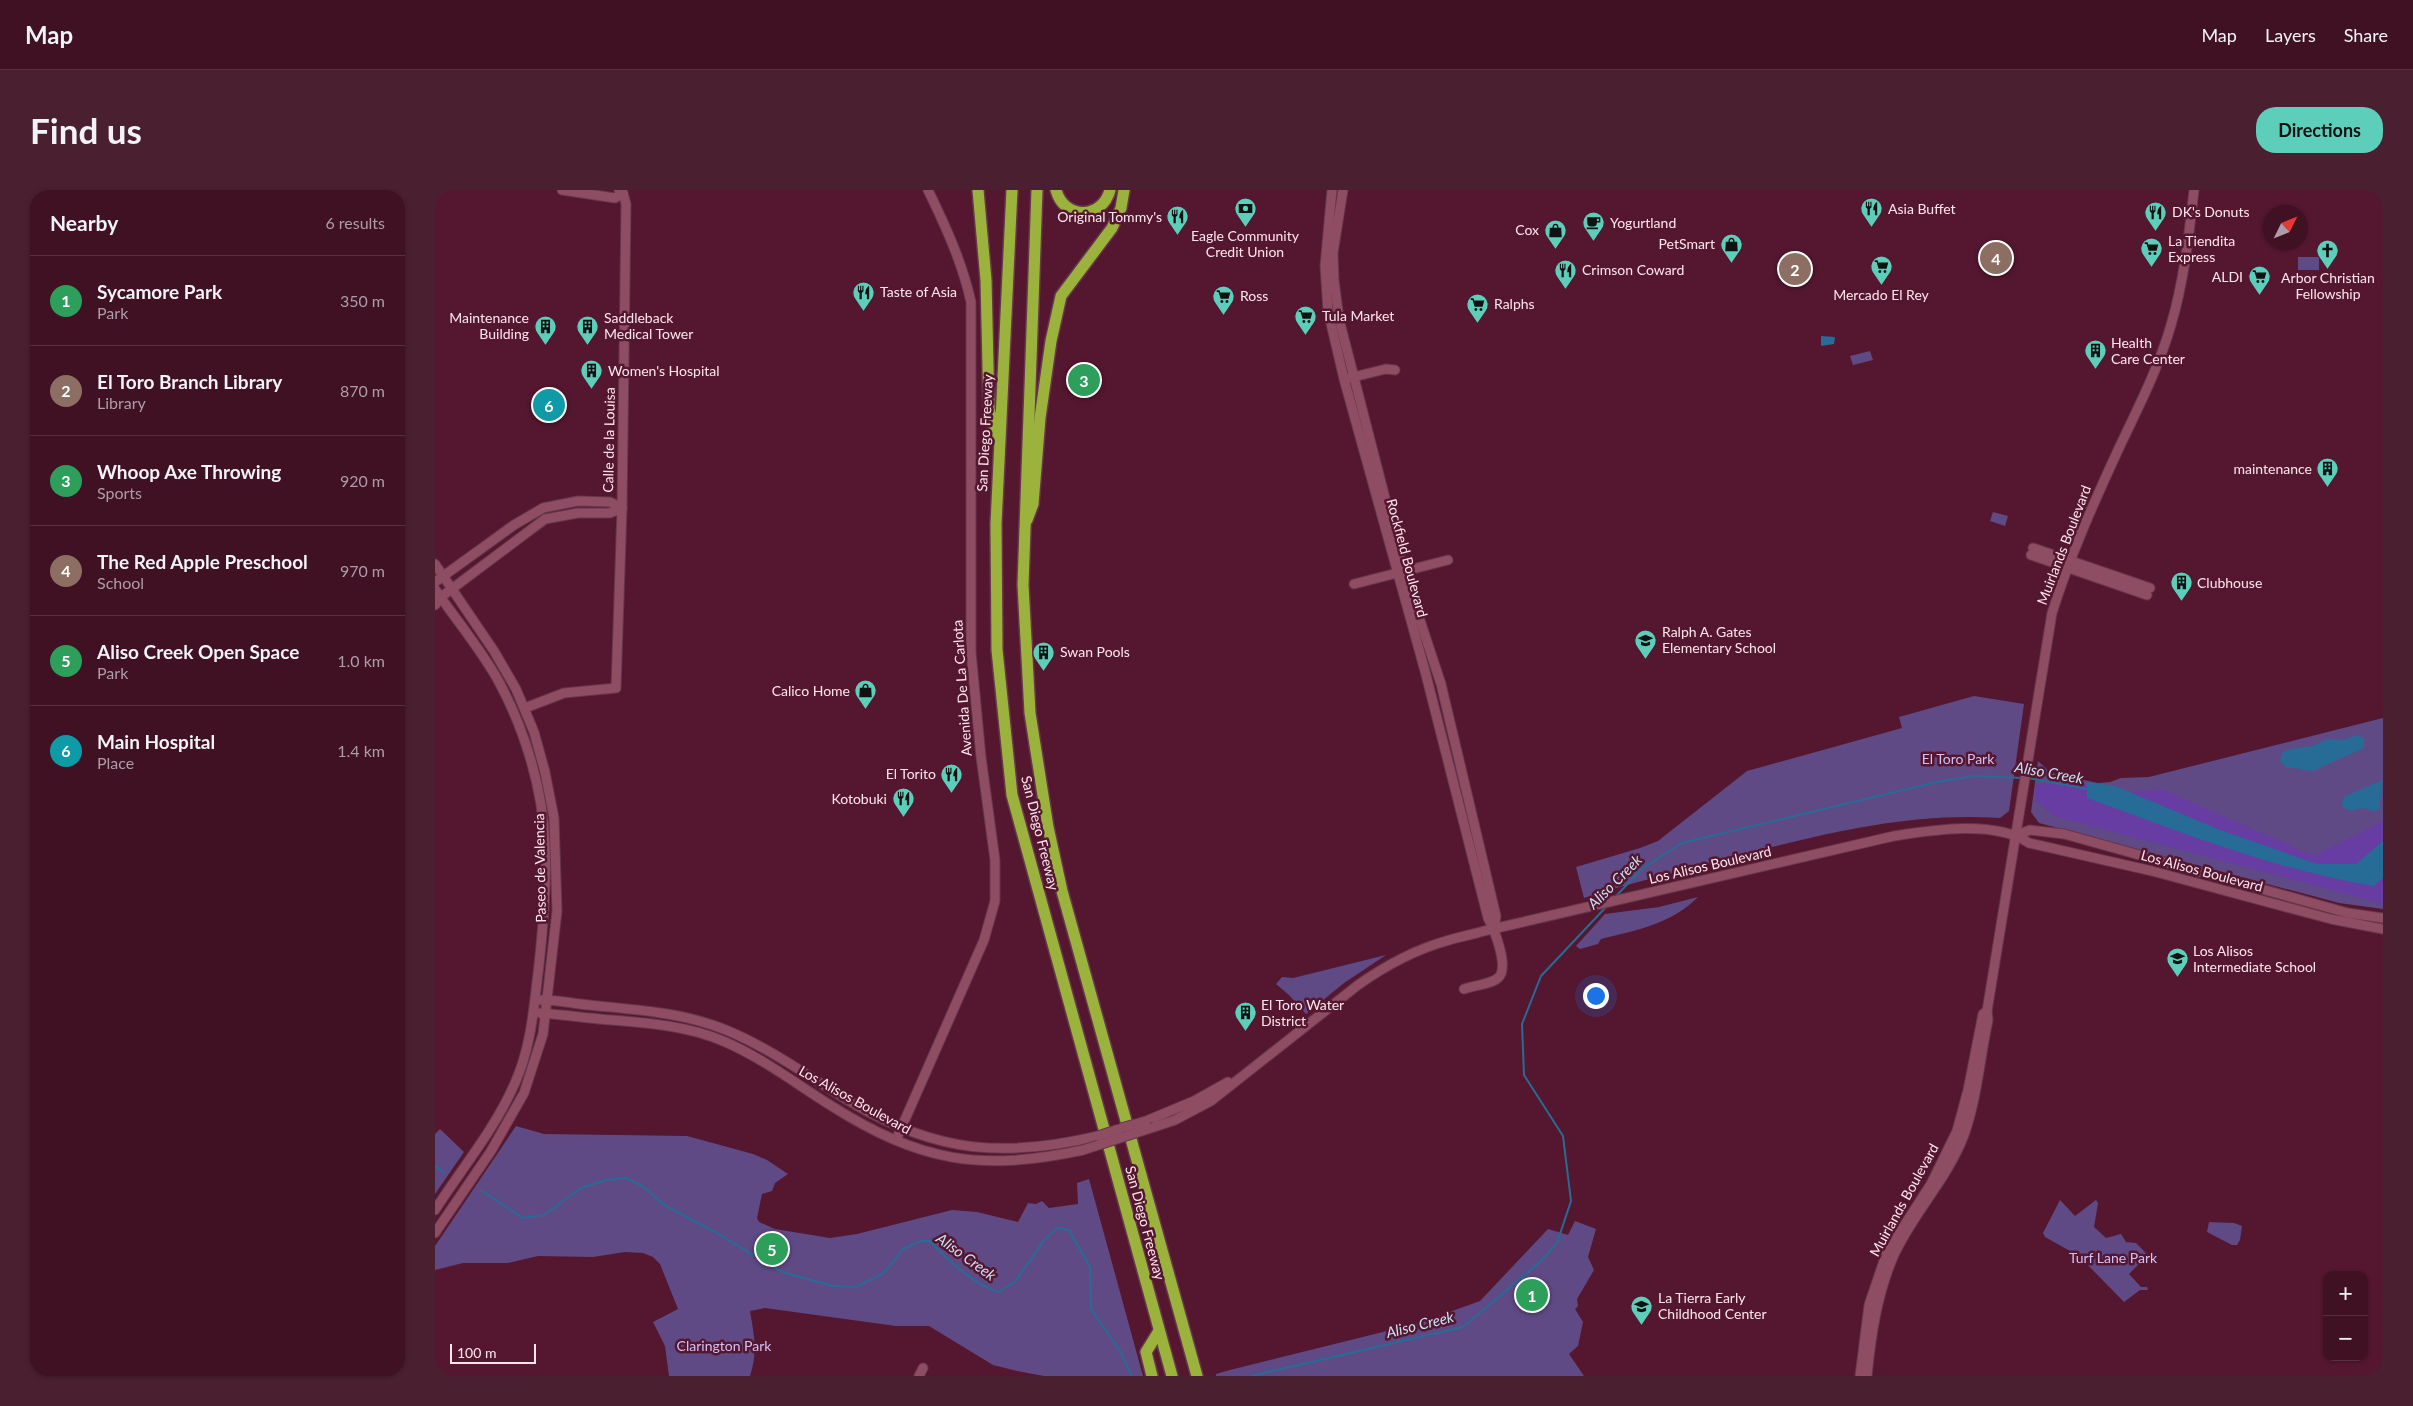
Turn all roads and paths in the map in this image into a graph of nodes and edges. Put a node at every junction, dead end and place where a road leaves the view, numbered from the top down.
1 (562, 190) edge
2 (928, 190) edge
3 (978, 190) edge
4 (1012, 190) edge
5 (1037, 190) edge
6 (1056, 190) edge
7 (1110, 190) edge
8 (1124, 190) edge
9 (1332, 190) edge
10 (1343, 190) edge
11 (2194, 190) edge
12 (621, 192) edge
13 (1395, 370) dead end
14 (1354, 377) junction
15 (1344, 380) junction
16 (999, 442) junction
17 (622, 508) junction
18 (1023, 528) junction
19 (2032, 552) dead end
20 (1448, 560) dead end
21 (435, 564) edge
22 (2068, 564) junction
23 (1400, 573) junction
24 (443, 576) junction
25 (435, 582) edge
26 (1354, 584) dead end
27 (435, 589) edge
28 (452, 589) junction
29 (2148, 591) dead end
30 (438, 601) edge
31 (525, 708) junction
32 (2017, 834) junction
33 (2383, 918) edge
34 (1494, 929) junction
35 (2383, 929) edge
36 (1464, 989) dead end
37 (546, 999) junction
38 (535, 1000) junction
39 (1987, 1011) junction
40 (534, 1013) junction
41 (545, 1014) junction
42 (1244, 1076) junction
43 (901, 1127) junction
44 (896, 1140) junction
45 (435, 1210) edge
46 (435, 1232) edge
47 (1159, 1331) junction
48 (1152, 1376) edge
49 (1172, 1376) edge
50 (1197, 1376) edge
51 (1860, 1376) edge
52 (1867, 1376) edge

1 - 12 main road
2 - 43 main road, Avenida De La Carlota
3 - 16 highway
4 - 16 highway, San Diego Freeway
5 - 18 highway, San Diego Freeway
6 - 7 highway
8 - 18 highway
9 - 15 main road, Rockfield Boulevard
10 - 14 main road, Rockfield Boulevard
11 - 22 main road, Muirlands Boulevard
12 - 17 main road, Calle de la Louisa
13 - 14 main road
14 - 15 main road
14 - 23 main road, Rockfield Boulevard
15 - 23 main road, Rockfield Boulevard
16 - 47 highway, San Diego Freeway
17 - 24 main road
17 - 28 main road
17 - 31 main road, Calle de la Louisa
18 - 50 highway, San Diego Freeway
19 - 22 main road
20 - 23 main road
21 - 24 main road, Paseo de Valencia
22 - 29 main road
22 - 32 main road, Muirlands Boulevard
23 - 26 main road
23 - 34 main road, Rockfield Boulevard
24 - 25 main road
24 - 28 main road, Paseo de Valencia
27 - 30 main road, Paseo de Valencia
28 - 30 main road
28 - 31 main road, Paseo de Valencia
30 - 38 main road, Paseo de Valencia
31 - 37 main road, Paseo de Valencia
32 - 33 main road, Los Alisos Boulevard
32 - 34 main road, Los Alisos Boulevard
32 - 35 main road, Los Alisos Boulevard
32 - 39 main road, Muirlands Boulevard
34 - 36 main road, Rockfield Boulevard
34 - 42 main road, Los Alisos Boulevard
37 - 38 main road, Los Alisos Boulevard
37 - 41 main road, Paseo de Valencia
37 - 43 main road, Los Alisos Boulevard
38 - 40 main road, Paseo de Valencia
39 - 51 main road, Muirlands Boulevard
39 - 52 main road, Muirlands Boulevard
40 - 41 main road, Los Alisos Boulevard
40 - 45 main road, Paseo de Valencia
41 - 44 main road, Los Alisos Boulevard
41 - 46 main road, Paseo de Valencia
42 - 43 main road, Los Alisos Boulevard, bridge
42 - 44 main road, Los Alisos Boulevard, bridge
43 - 44 main road, Avenida De La Carlota
47 - 48 highway
47 - 49 highway, San Diego Freeway

